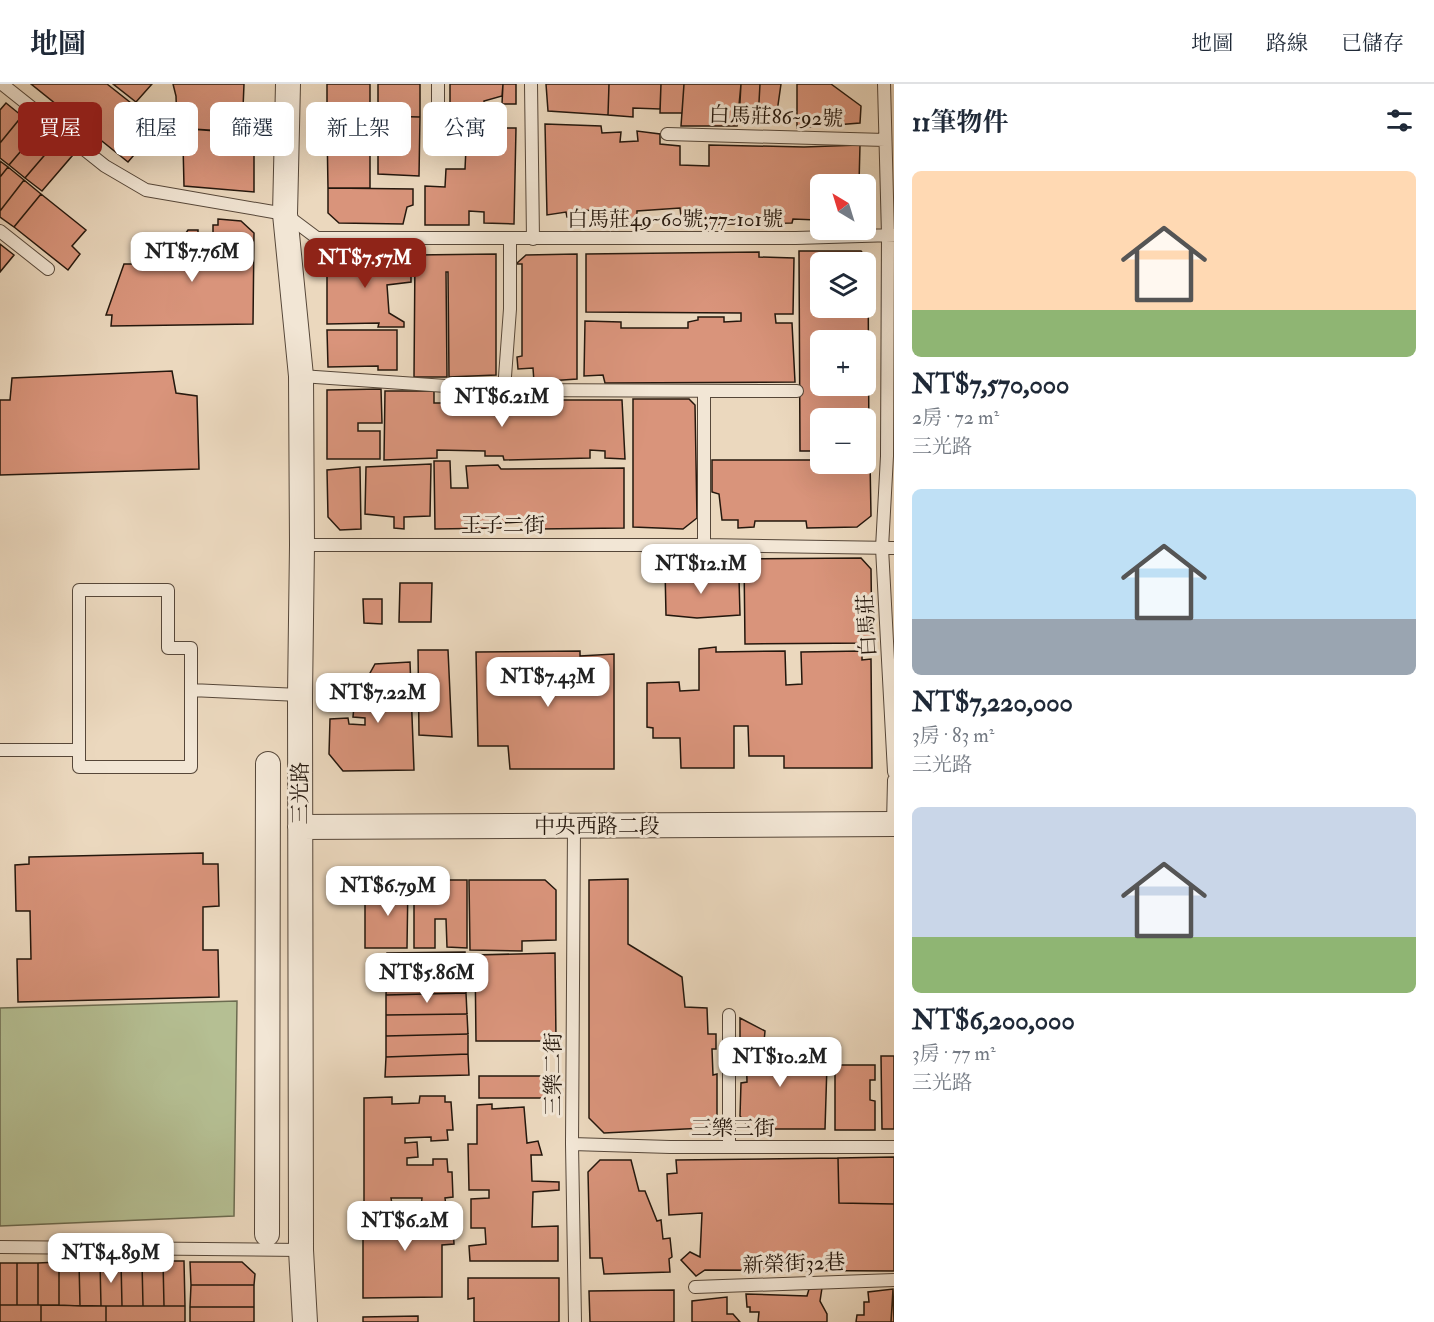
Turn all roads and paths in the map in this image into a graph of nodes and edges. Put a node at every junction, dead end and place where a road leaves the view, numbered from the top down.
1 (2, 84) edge
2 (288, 84) edge
3 (438, 84) edge
4 (531, 84) edge
5 (884, 84) edge
6 (438, 102) edge
7 (667, 134) dead end
8 (885, 140) junction
9 (285, 214) junction
10 (0, 231) edge
11 (891, 235) edge
12 (510, 239) junction
13 (533, 239) junction
14 (48, 269) dead end
15 (301, 376) junction
16 (504, 390) junction
17 (797, 391) dead end
18 (704, 392) junction
19 (302, 545) junction
20 (704, 545) junction
21 (888, 548) edge
22 (191, 690) junction
23 (300, 695) junction
24 (0, 750) edge
25 (78, 750) junction
26 (268, 764) dead end
27 (894, 772) edge
28 (894, 780) edge
29 (893, 824) edge
30 (574, 826) junction
31 (300, 827) junction
32 (729, 1016) dead end
33 (572, 1144) junction
34 (729, 1147) junction
35 (894, 1148) edge
36 (267, 1234) dead end
37 (0, 1247) edge
38 (301, 1250) junction
39 (894, 1280) edge
40 (695, 1287) dead end
41 (305, 1322) edge
42 (575, 1322) edge

1 - 9 lane
2 - 9 street, 三光路
3 - 6 lane
4 - 13 lane
5 - 8 lane, 白馬莊
7 - 8 lane, 白馬莊86~92號
8 - 11 lane, 白馬莊
9 - 12 lane, 白馬莊49~60號;77~101號
9 - 15 street, 三光路
10 - 14 lane
11 - 13 lane, 白馬莊49~60號;77~101號
11 - 21 lane, 白馬莊
12 - 13 lane, 白馬莊49~60號;77~101號
12 - 16 lane
15 - 16 lane
15 - 19 street, 三光路
16 - 18 lane
17 - 18 lane
18 - 20 lane
19 - 20 lane, 王子二街
19 - 23 street, 三光路
20 - 21 lane, 王子二街
21 - 27 lane, 白馬莊
22 - 23 lane
22 - 25 lane
22 - 25 lane
23 - 31 street, 三光路
24 - 25 lane
26 - 36 street
28 - 29 lane
29 - 30 street, 中央西路二段
30 - 31 street, 中央西路二段
30 - 33 lane, 三樂二街
31 - 38 street, 三光路
32 - 34 lane
33 - 34 lane, 三樂三街
33 - 42 lane, 三樂二街
34 - 35 lane, 三樂三街
37 - 38 lane
38 - 41 street, 三光路
39 - 40 lane, 新榮街32巷

